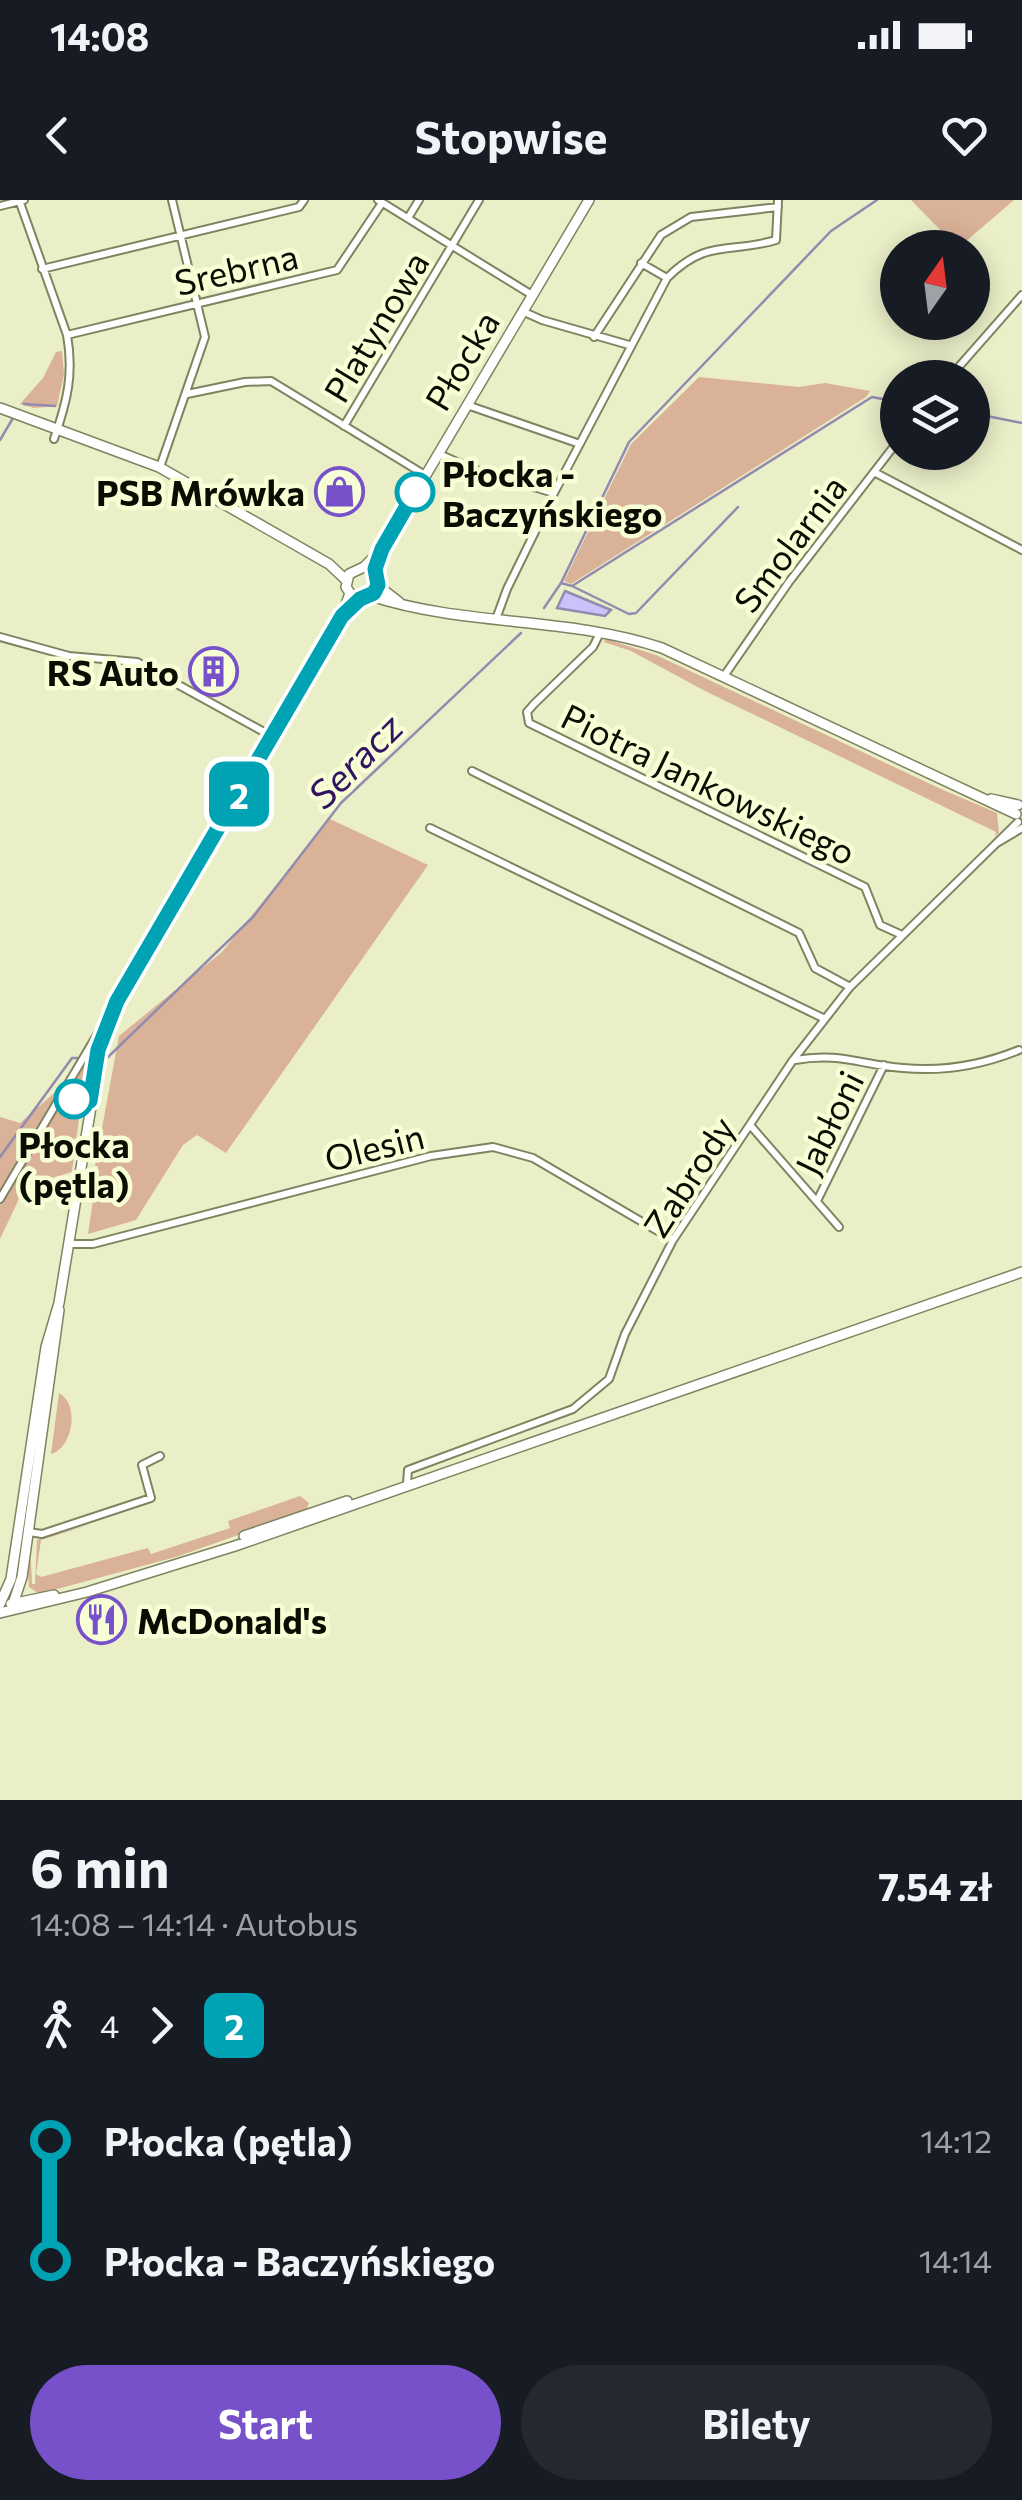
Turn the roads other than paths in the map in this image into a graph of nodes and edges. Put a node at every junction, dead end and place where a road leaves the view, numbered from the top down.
1 (21, 200) edge
2 (172, 200) edge
3 (304, 200) edge
4 (419, 200) edge
5 (479, 200) edge
6 (588, 200) edge
7 (380, 201) edge
8 (778, 204) edge
9 (0, 206) edge
10 (408, 218) junction
11 (180, 236) junction
12 (452, 245) junction
13 (641, 263) junction
14 (42, 270) junction
15 (667, 278) junction
16 (532, 295) junction
17 (1022, 295) edge
18 (197, 302) junction
19 (522, 311) junction
20 (67, 335) junction
21 (594, 337) junction
22 (629, 346) junction
23 (965, 360) edge
24 (187, 394) junction
25 (466, 405) junction
26 (0, 408) edge
27 (344, 426) junction
28 (58, 428) junction
29 (54, 439) dead end
30 (578, 444) junction
31 (438, 453) junction
32 (880, 464) edge
33 (160, 468) junction
34 (874, 472) junction
35 (425, 475) junction
36 (554, 493) junction
37 (382, 549) junction
38 (1022, 550) edge
39 (364, 567) junction
40 (375, 574) junction
41 (348, 576) junction
42 (378, 585) junction
43 (354, 596) junction
44 (371, 596) junction
45 (399, 602) junction
46 (496, 619) junction
47 (600, 630) junction
48 (0, 636) edge
49 (724, 676) junction
50 (273, 736) junction
51 (472, 771) dead end
52 (1020, 816) edge
53 (430, 828) dead end
54 (902, 935) junction
55 (850, 987) junction
56 (825, 1019) junction
57 (108, 1020) junction
58 (1019, 1050) dead end
59 (793, 1060) junction
60 (884, 1065) junction
61 (59, 1098) junction
62 (90, 1101) junction
63 (750, 1125) junction
64 (0, 1199) edge
65 (816, 1200) junction
66 (839, 1226) dead end
67 (673, 1240) junction
68 (69, 1244) junction
69 (1022, 1272) edge
70 (160, 1456) dead end
71 (407, 1483) junction
72 (24, 1531) junction
73 (149, 1572) junction
74 (17, 1578) junction
75 (40, 1598) junction
76 (6, 1607) edge

1 - 9 street
1 - 14 street
2 - 11 street
3 - 11 street
4 - 10 street
5 - 12 street, Platynowa
6 - 16 street, Płocka
7 - 10 street
7 - 18 street, Srebrna
8 - 13 street
8 - 15 street
10 - 12 street
11 - 14 street
11 - 18 street
12 - 16 street
12 - 27 street, Platynowa
13 - 15 street
13 - 21 street
14 - 20 street
15 - 22 street
16 - 19 street, Płocka
17 - 23 street
18 - 20 street, Srebrna
18 - 24 street
19 - 21 street
19 - 25 street, Płocka
20 - 28 street
21 - 22 street
22 - 30 street
24 - 27 street
24 - 33 street
25 - 30 street
25 - 31 street, Płocka
26 - 28 street
27 - 35 street
28 - 29 street
28 - 33 street
30 - 36 street
31 - 35 street, Płocka
31 - 36 street
32 - 34 street, Smolarnia
33 - 41 street
34 - 38 street
34 - 49 street, Smolarnia
35 - 37 street, Płocka
36 - 46 street
37 - 39 street, Płocka
37 - 40 street, Płocka
39 - 40 street
39 - 41 street
40 - 42 street
41 - 43 street
42 - 44 street
42 - 45 street
43 - 44 street
43 - 50 street
44 - 45 street
45 - 46 street
46 - 47 street
47 - 49 street
47 - 54 street, Piotra Jankowskiego
48 - 50 street
49 - 52 street
50 - 57 street
51 - 55 street
52 - 54 street, Zabrody
53 - 56 street
54 - 55 street, Zabrody
55 - 56 street, Zabrody
56 - 59 street, Zabrody
57 - 61 street
57 - 62 street
58 - 60 street
59 - 60 street
59 - 63 street, Zabrody
60 - 65 street, Jabłoni
61 - 62 street
61 - 64 street
62 - 68 street
63 - 65 street, Jabłoni
63 - 67 street, Zabrody
65 - 66 street, Jabłoni
67 - 68 street, Olesin
67 - 71 street, Zabrody
68 - 72 street
69 - 71 street
70 - 72 street
71 - 73 street
72 - 74 street
73 - 75 street
73 - 76 street
74 - 75 street
74 - 76 street
74 - 76 street
75 - 76 street

